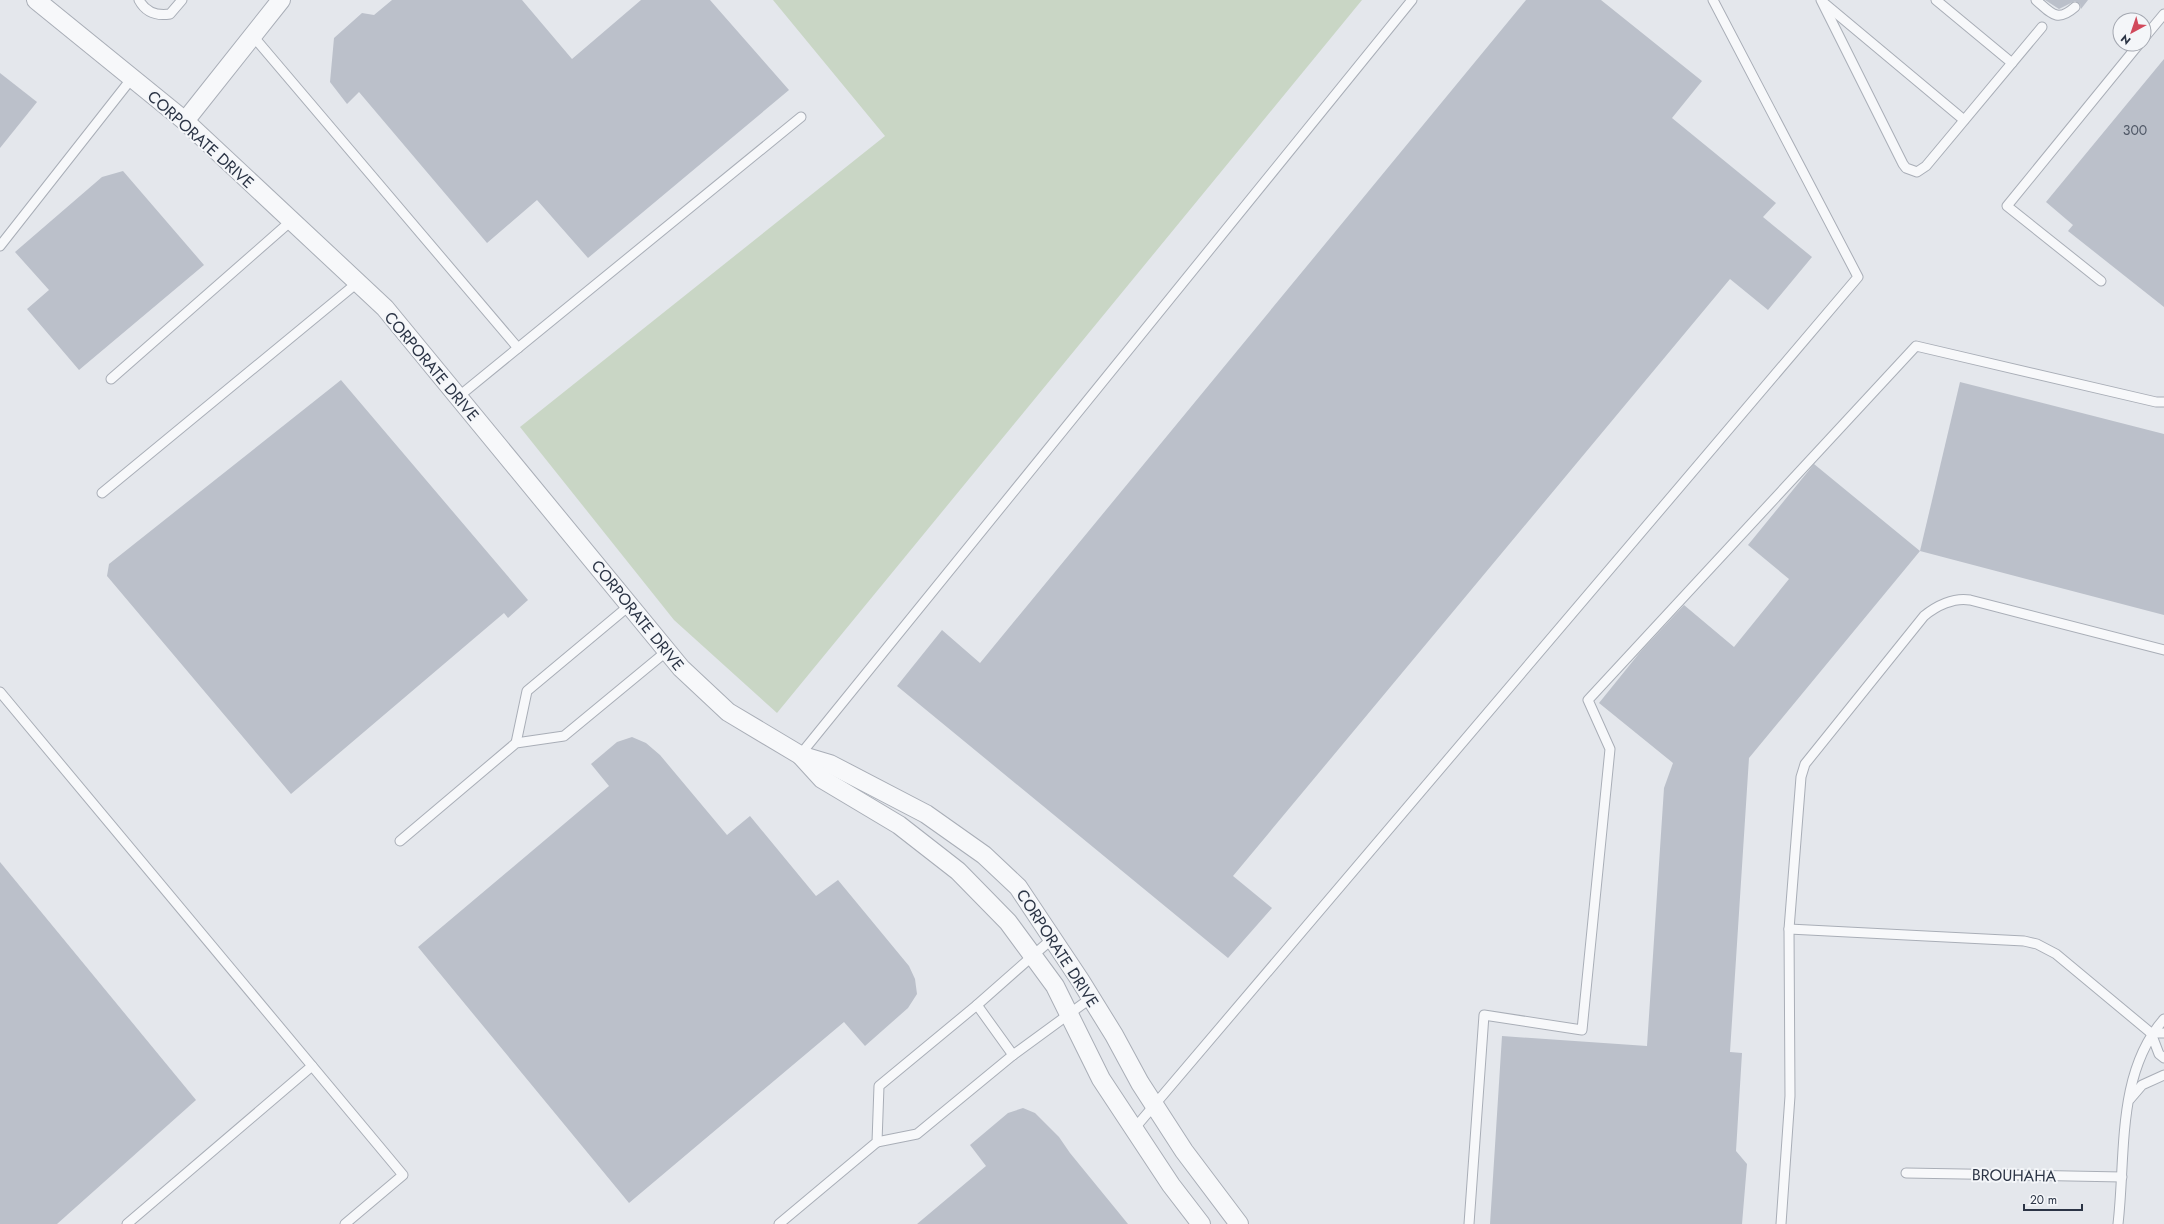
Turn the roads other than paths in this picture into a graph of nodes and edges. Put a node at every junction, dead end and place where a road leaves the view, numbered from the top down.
1 (36, 0) edge
2 (139, 0) edge
3 (182, 0) edge
4 (281, 0) edge
5 (1412, 0) edge
6 (1713, 0) edge
7 (1821, 0) edge
8 (1936, 0) edge
9 (2036, 0) edge
10 (2075, 7) dead end
11 (2164, 14) edge
12 (2042, 27) dead end
13 (2152, 28) edge
14 (253, 36) junction
15 (2132, 52) edge
16 (2012, 63) junction
17 (132, 78) junction
18 (801, 117) dead end
19 (1964, 120) junction
20 (185, 121) junction
21 (292, 221) junction
22 (0, 246) edge
23 (2100, 281) dead end
24 (357, 283) junction
25 (518, 348) junction
26 (111, 379) dead end
27 (458, 397) junction
28 (2164, 402) edge
29 (102, 493) dead end
30 (630, 605) junction
31 (2164, 650) edge
32 (667, 651) junction
33 (0, 692) edge
34 (516, 743) junction
35 (800, 755) junction
36 (400, 841) dead end
37 (1789, 929) junction
38 (1053, 938) junction
39 (1033, 956) junction
40 (1091, 998) junction
41 (977, 1005) junction
42 (1069, 1014) junction
43 (2164, 1018) edge
44 (2151, 1033) junction
45 (2164, 1033) edge
46 (1013, 1055) junction
47 (2164, 1058) edge
48 (312, 1066) junction
49 (2164, 1075) edge
50 (2129, 1100) junction
51 (1154, 1104) junction
52 (1134, 1129) junction
53 (877, 1142) junction
54 (1906, 1173) dead end
55 (2122, 1177) junction
56 (127, 1224) edge
57 (345, 1224) edge
58 (779, 1224) edge
59 (1201, 1224) edge
60 (1239, 1224) edge
61 (1469, 1224) edge
62 (1781, 1224) edge
63 (2118, 1224) edge

1 - 17 street, CORPORATE DRIVE
2 - 3 lane
4 - 14 street
5 - 35 lane
6 - 51 lane
7 - 19 lane
7 - 19 lane
8 - 16 lane
9 - 10 lane
11 - 13 lane
12 - 16 lane
14 - 20 street
14 - 25 lane
15 - 23 lane
16 - 19 lane
17 - 20 street, CORPORATE DRIVE
17 - 22 lane
18 - 25 lane
20 - 21 street, CORPORATE DRIVE
21 - 24 street, CORPORATE DRIVE
21 - 26 lane
24 - 27 street, CORPORATE DRIVE
24 - 29 lane
25 - 27 lane
27 - 30 street, CORPORATE DRIVE
28 - 61 lane
30 - 32 street, CORPORATE DRIVE
30 - 34 lane
31 - 37 lane
32 - 34 lane
32 - 35 street, CORPORATE DRIVE
33 - 48 lane
34 - 36 lane
35 - 38 street, CORPORATE DRIVE
35 - 39 street, CORPORATE DRIVE
37 - 44 lane
37 - 62 lane
38 - 39 lane
38 - 40 street, CORPORATE DRIVE
39 - 41 lane
39 - 42 street, CORPORATE DRIVE
40 - 42 lane
40 - 51 street, CORPORATE DRIVE
41 - 46 lane
41 - 53 lane
42 - 46 lane
42 - 52 street, CORPORATE DRIVE
43 - 44 lane
44 - 45 lane
44 - 47 lane
44 - 50 lane
46 - 53 lane
48 - 56 lane
48 - 57 lane
49 - 50 lane
50 - 55 lane
51 - 52 lane
51 - 60 street, CORPORATE DRIVE
52 - 59 street, CORPORATE DRIVE
53 - 58 lane
54 - 55 lane, BROUHAHA
55 - 63 lane

